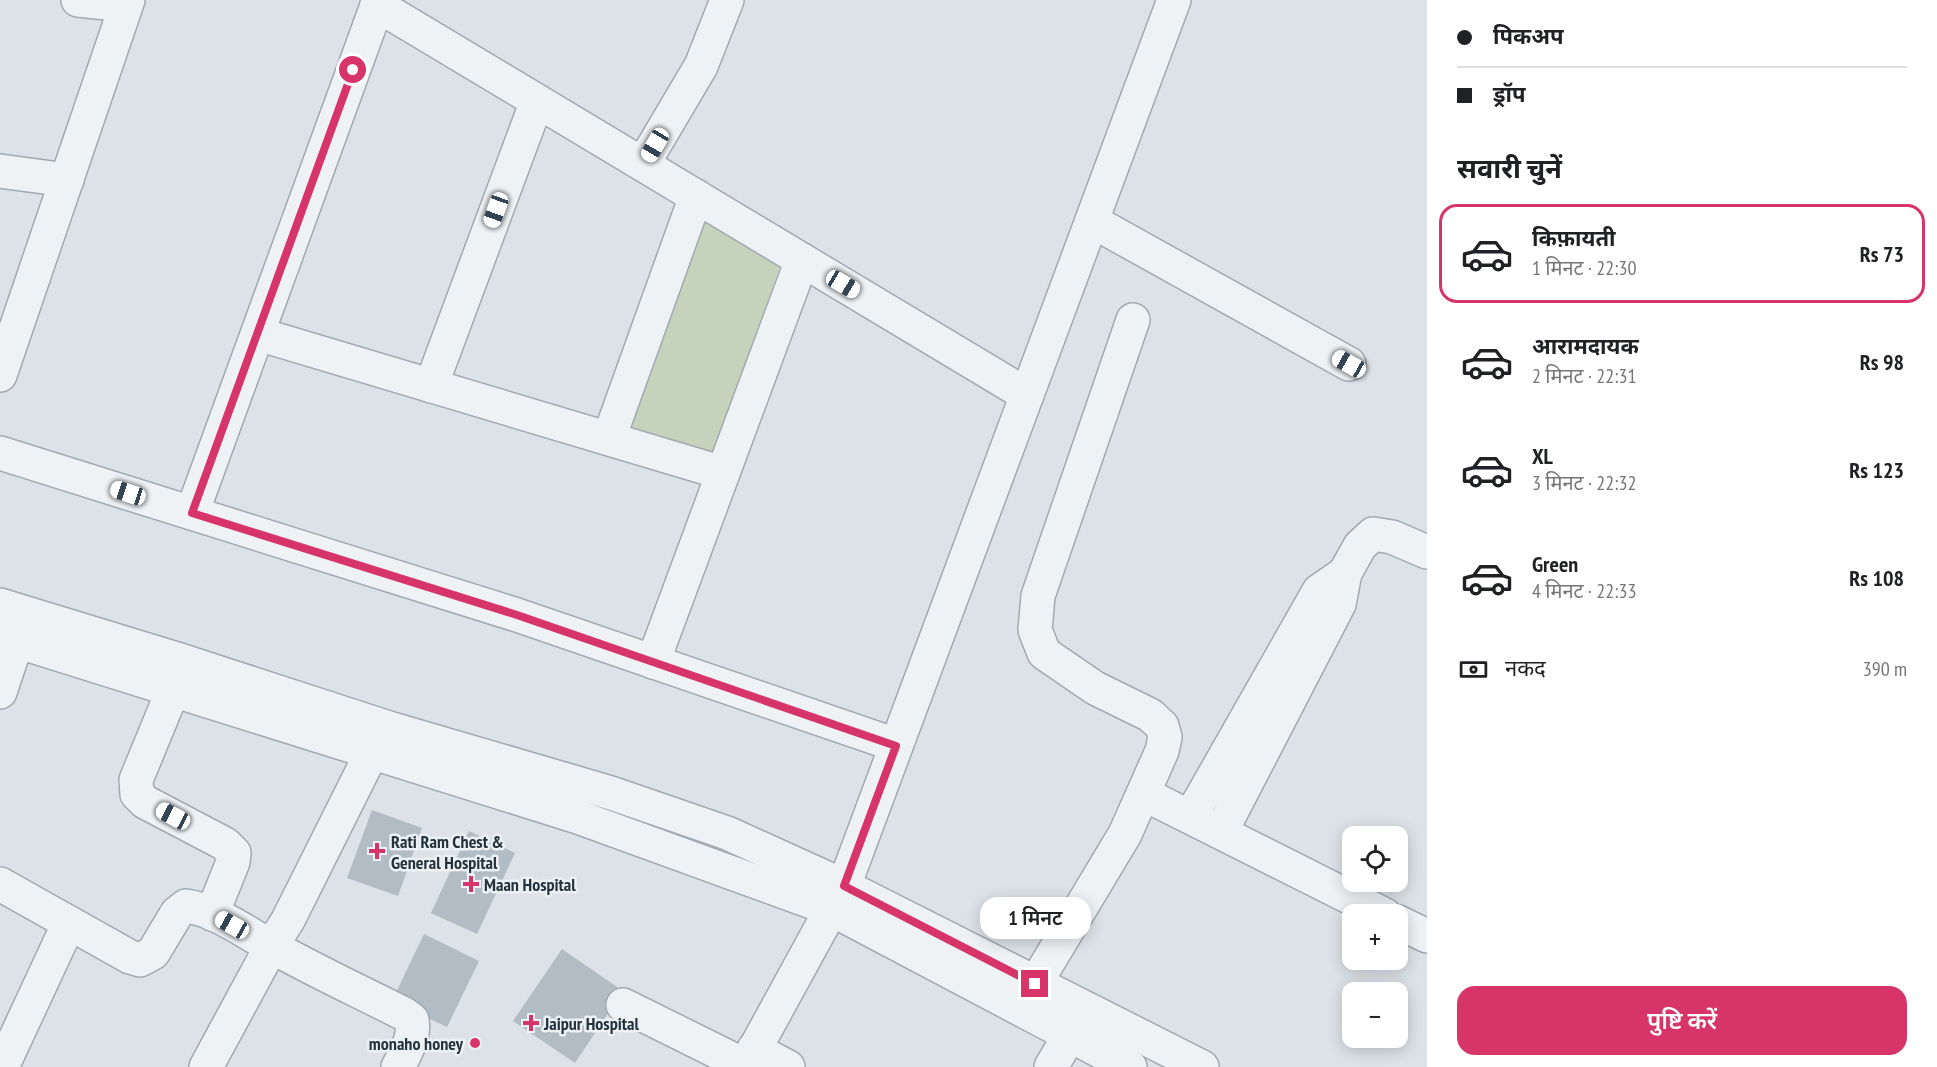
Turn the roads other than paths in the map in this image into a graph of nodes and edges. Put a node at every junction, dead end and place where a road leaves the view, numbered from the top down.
1 (78, 0) edge
2 (727, 0) edge
3 (1174, 0) edge
4 (378, 2) edge
5 (127, 3) edge
6 (537, 101) junction
7 (643, 165) junction
8 (0, 171) edge
9 (67, 180) junction
10 (696, 196) junction
11 (1092, 221) junction
12 (802, 260) junction
13 (1133, 320) dead end
14 (258, 334) junction
15 (1349, 364) dead end
16 (0, 375) edge
17 (432, 386) junction
18 (1027, 394) junction
19 (609, 438) junction
20 (0, 453) edge
21 (723, 473) junction
22 (192, 513) junction
23 (1427, 552) edge
24 (1345, 573) junction
25 (11, 623) edge
26 (653, 662) junction
27 (173, 690) junction
28 (0, 692) edge
29 (896, 746) junction
30 (372, 752) junction
31 (1144, 794) junction
32 (1191, 816) junction
33 (1221, 832) junction
34 (0, 884) edge
35 (837, 898) junction
36 (1363, 904) edge
37 (212, 914) junction
38 (69, 923) junction
39 (1408, 927) edge
40 (1427, 936) edge
41 (271, 947) junction
42 (1029, 997) junction
43 (623, 1005) dead end
44 (1070, 1035) junction
45 (748, 1061) edge
46 (2, 1067) edge
47 (206, 1067) edge
48 (398, 1067) edge
49 (788, 1067) edge
50 (1051, 1067) edge
51 (1130, 1067) edge
52 (1202, 1067) edge

1 - 5 street
2 - 7 street
3 - 11 street
4 - 6 street
4 - 14 street
5 - 9 street
6 - 7 street
6 - 17 street
7 - 10 street
8 - 9 street
9 - 16 street
10 - 12 street
10 - 19 street
11 - 15 street
11 - 18 street
12 - 18 street
12 - 21 street
13 - 31 street
14 - 17 street
14 - 22 street
17 - 19 street
18 - 29 street
19 - 21 street
20 - 22 street
21 - 26 street
22 - 26 street
23 - 24 street
24 - 32 street
24 - 33 street
25 - 27 street
25 - 28 street
25 - 35 street
26 - 29 street
27 - 30 street
27 - 37 street
29 - 35 street
30 - 35 street
30 - 41 street
31 - 32 street
31 - 42 street
32 - 33 street
33 - 36 street
34 - 38 street
35 - 42 street
35 - 45 street
37 - 38 street
37 - 41 street
38 - 46 street
39 - 40 street
41 - 47 street
41 - 48 street
42 - 44 street
42 - 52 street
43 - 45 street
44 - 50 street
44 - 51 street
45 - 49 street

